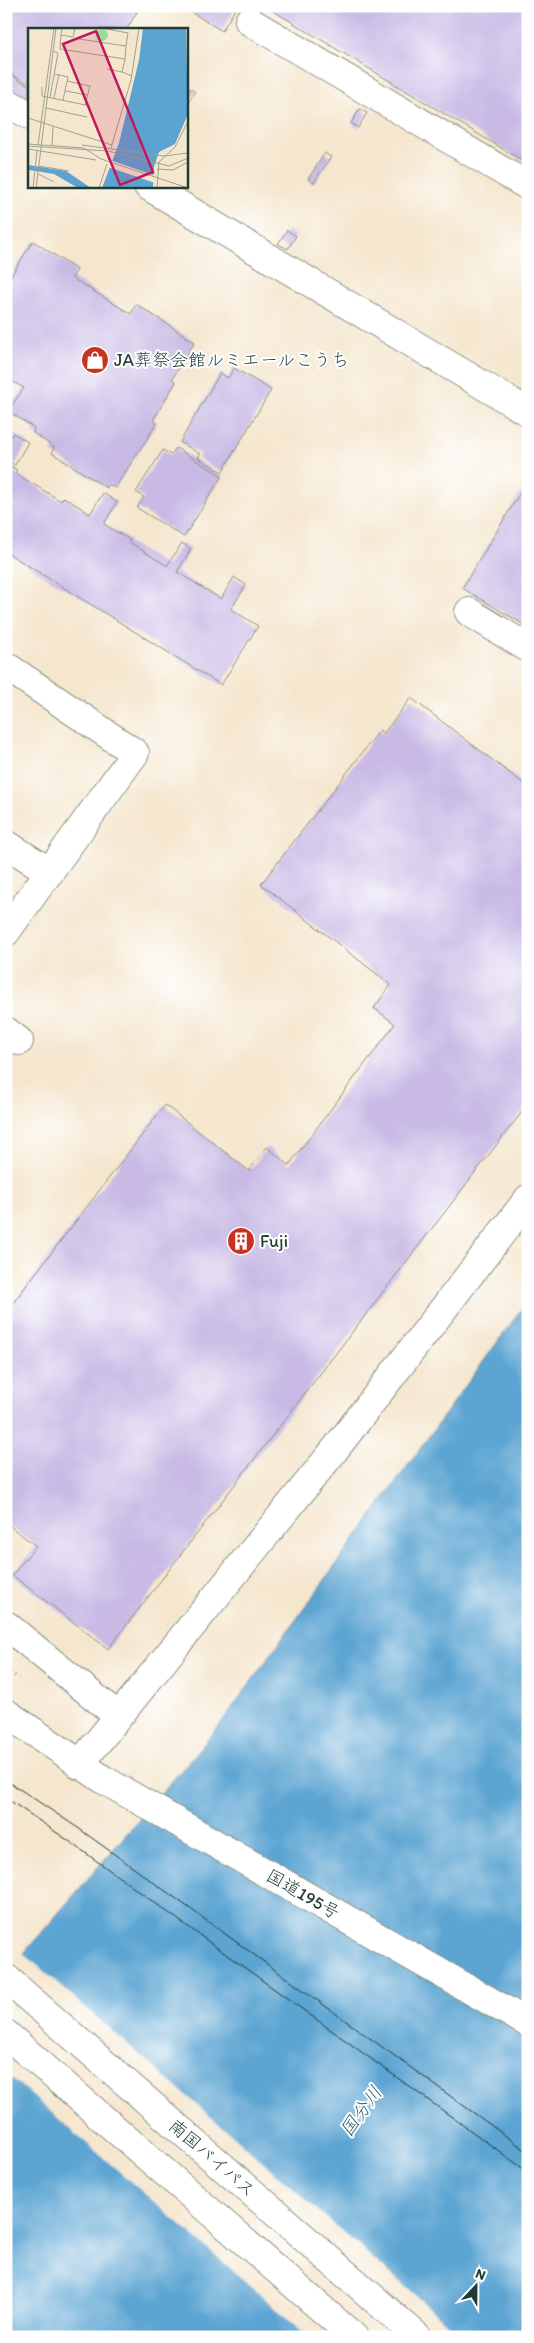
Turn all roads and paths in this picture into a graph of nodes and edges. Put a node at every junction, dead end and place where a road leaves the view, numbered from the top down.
1 (249, 21) dead end
2 (6, 102) edge
3 (28, 115) edge
4 (528, 186) edge
5 (151, 188) edge
6 (528, 412) edge
7 (468, 612) dead end
8 (528, 648) edge
9 (6, 666) edge
10 (6, 844) edge
11 (50, 872) junction
12 (6, 932) edge
13 (528, 1199) edge
14 (6, 1625) edge
15 (6, 1713) edge
16 (118, 1716) junction
17 (6, 1726) edge
18 (79, 1765) junction
19 (6, 1978) edge
20 (528, 2023) edge
21 (6, 2034) edge
22 (354, 2337) edge
23 (418, 2337) edge

1 - 4 main road
2 - 3 main road
5 - 6 main road
7 - 8 main road
9 - 11 main road
10 - 11 main road
11 - 12 main road
13 - 16 main road
14 - 16 main road
15 - 18 main road, 国道195号
16 - 18 main road
17 - 18 main road, 国道195号
18 - 20 main road, 国道195号
19 - 23 main road, 南国バイパス
21 - 22 main road

